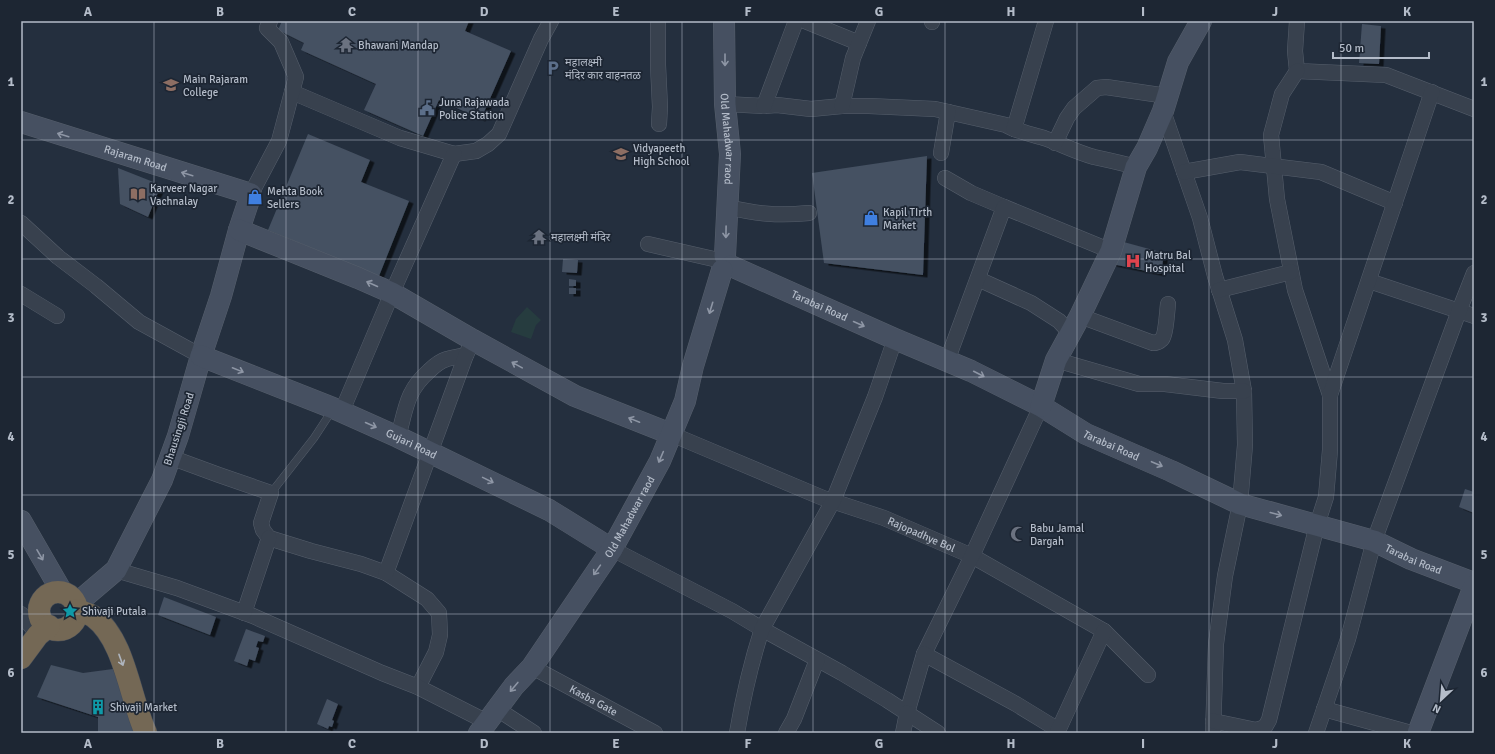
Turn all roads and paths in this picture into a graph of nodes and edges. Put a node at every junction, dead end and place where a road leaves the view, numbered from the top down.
1 (270, 21) edge
2 (551, 21) edge
3 (658, 21) edge
4 (724, 21) edge
5 (796, 21) edge
6 (805, 21) edge
7 (868, 21) edge
8 (1046, 21) edge
9 (1201, 21) edge
10 (1297, 21) edge
11 (859, 42) junction
12 (1297, 71) junction
13 (292, 92) junction
14 (1432, 92) junction
15 (725, 104) junction
16 (1165, 104) junction
17 (764, 106) junction
18 (842, 106) junction
19 (1474, 109) edge
20 (948, 112) junction
21 (21, 122) edge
22 (659, 124) dead end
23 (1014, 129) junction
24 (1055, 143) junction
25 (942, 153) dead end
26 (454, 154) junction
27 (1274, 166) junction
28 (1136, 167) junction
29 (1184, 172) junction
30 (945, 178) dead end
31 (251, 194) junction
32 (1395, 203) junction
33 (727, 207) junction
34 (1004, 207) junction
35 (809, 213) dead end
36 (21, 223) edge
37 (239, 230) junction
38 (648, 244) dead end
39 (1110, 251) junction
40 (724, 263) junction
41 (1291, 272) junction
42 (1474, 273) edge
43 (978, 280) junction
44 (1368, 281) junction
45 (1219, 290) junction
46 (392, 293) junction
47 (21, 294) edge
48 (1168, 304) dead end
49 (1459, 311) junction
50 (57, 316) dead end
51 (1474, 316) edge
52 (1075, 325) junction
53 (895, 339) junction
54 (469, 348) junction
55 (201, 356) junction
56 (1056, 360) junction
57 (947, 361) junction
58 (1244, 391) junction
59 (1330, 395) junction
60 (1041, 406) junction
61 (337, 410) junction
62 (671, 434) junction
63 (398, 437) junction
64 (430, 452) junction
65 (170, 457) junction
66 (271, 492) junction
67 (833, 500) junction
68 (1240, 504) junction
69 (21, 521) edge
70 (1317, 525) junction
71 (269, 538) junction
72 (1374, 541) junction
73 (612, 549) junction
74 (972, 556) junction
75 (116, 570) junction
76 (386, 572) junction
77 (1474, 584) edge
78 (72, 602) junction
79 (244, 613) junction
80 (21, 614) edge
81 (762, 630) junction
82 (44, 631) junction
83 (1104, 631) junction
84 (924, 654) junction
85 (21, 658) edge
86 (817, 660) junction
87 (532, 667) junction
88 (1148, 675) dead end
89 (418, 687) junction
90 (1324, 709) junction
91 (907, 713) junction
92 (488, 721) edge
93 (1213, 727) edge
94 (1054, 730) edge
95 (146, 733) edge
96 (534, 733) edge
97 (655, 733) edge
98 (737, 733) edge
99 (786, 733) edge
100 (903, 733) edge
101 (938, 733) edge
102 (1316, 733) edge
103 (1412, 733) edge
104 (1418, 733) edge

1 - 13 street
2 - 26 street
3 - 22 street
4 -> 15 street, Old Mahadwar raod
5 - 17 street
6 - 11 street
7 - 11 street
8 - 23 street
9 - 16 street
10 - 12 street
11 - 18 street
12 - 14 street
12 - 27 street
13 - 26 street
13 - 31 street
14 - 19 street
14 - 32 street
15 - 17 street
15 - 33 street, Old Mahadwar raod
16 - 24 street
16 - 28 street
16 - 29 street
17 - 18 street
18 - 20 street
20 - 23 street
20 - 25 street
31 -> 21 street, Rajaram Road
23 - 24 street
24 - 28 street
26 - 46 street
27 - 29 street
27 - 32 street
27 - 41 street
28 - 39 street
29 - 45 street
30 - 34 street
31 - 37 street, Bhausingji Road
32 - 44 street
33 - 35 street
33 -> 40 street, Old Mahadwar raod
34 - 39 street
34 - 43 street
36 - 55 street
46 -> 37 street
37 - 55 street, Bhausingji Road
38 - 40 street
39 - 52 street
40 -> 53 street, Tarabai Road
40 -> 62 street, Old Mahadwar raod
41 - 45 street
41 - 59 street
42 - 49 street
43 - 52 street
43 - 57 street
44 - 49 street
44 - 59 street
45 - 58 street
46 - 54 street
46 - 61 street
47 - 50 street
48 - 52 street
49 - 51 street
49 - 72 street
52 - 56 street
53 - 57 street, Tarabai Road
53 - 67 street
62 -> 54 street
54 - 63 street
54 - 64 street
55 -> 61 street, Gujari Road
55 - 65 street, Bhausingji Road
56 - 58 street
56 - 60 street
57 -> 60 street, Tarabai Road
58 - 68 street
59 - 70 street
60 -> 68 street, Tarabai Road
60 - 74 street
61 -> 63 street, Gujari Road
61 - 66 lane
62 - 67 street, Rajopadhye Bol
62 -> 73 street, Old Mahadwar raod
63 - 64 street, Gujari Road
64 -> 73 street, Gujari Road
64 - 76 street
65 - 66 street
65 - 75 street, Bhausingji Road
66 - 71 street
67 - 74 street, Rajopadhye Bol
67 - 81 street
68 -> 70 street, Tarabai Road
68 - 93 street
69 -> 78 street
70 - 72 street, Tarabai Road
70 - 93 street
71 - 76 street
71 - 79 street
72 - 77 street, Tarabai Road
72 - 90 street
73 - 81 street
73 -> 87 street, Old Mahadwar raod
74 - 83 street, Rajopadhye Bol
74 - 84 street
75 - 78 street, Bhausingji Road
75 - 79 street
76 - 89 street
77 - 104 street
78 - 82 highway
78 - 82 highway
78 -> 95 highway
79 - 89 street
80 - 82 street
81 - 86 street
81 - 98 street
82 - 85 highway
83 - 88 street, Rajopadhye Bol
83 - 94 street
84 - 91 street
84 - 94 street
86 - 91 street
86 - 99 street
87 -> 92 street, Old Mahadwar raod
87 - 97 street, Kasba Gate
89 - 92 street
90 - 102 street
90 - 103 street
91 - 100 street
91 - 101 street
92 - 96 street

